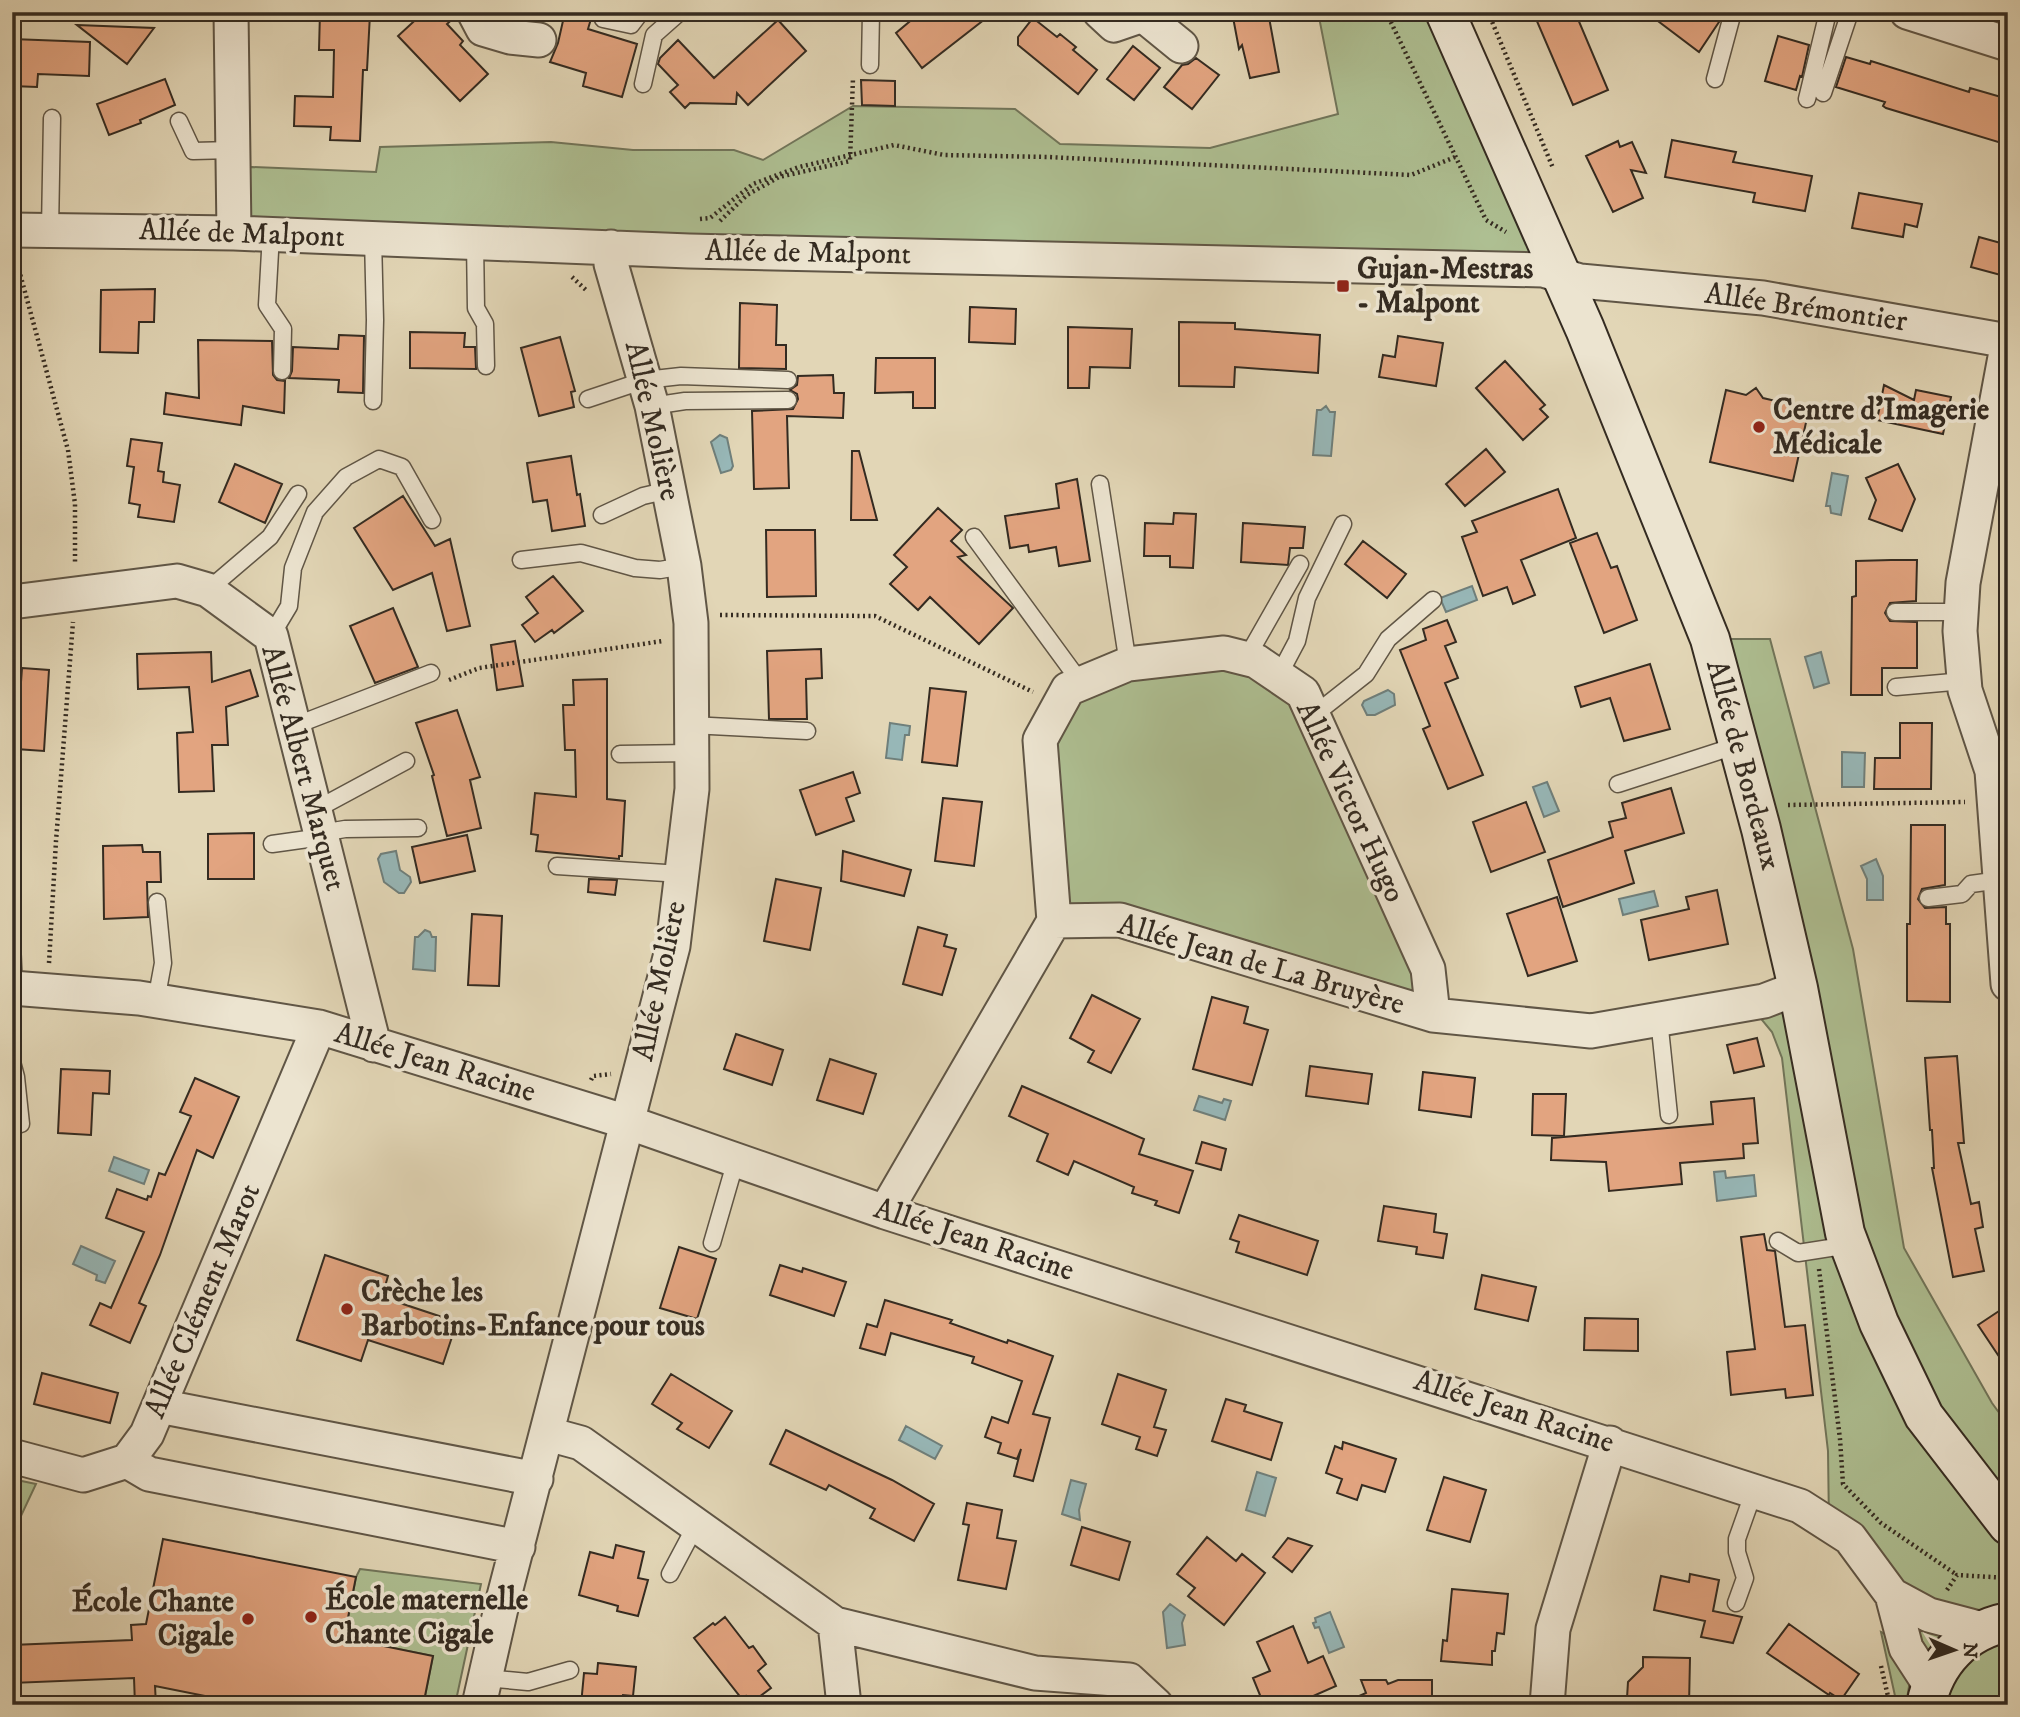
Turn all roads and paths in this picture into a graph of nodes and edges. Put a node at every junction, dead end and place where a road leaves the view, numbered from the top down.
1 (231, 12) edge
2 (474, 12) edge
3 (641, 12) edge
4 (681, 12) edge
5 (872, 12) edge
6 (1100, 12) edge
7 (1444, 12) edge
8 (1488, 12) edge
9 (1733, 12) edge
10 (1828, 12) edge
11 (1850, 12) edge
12 (1907, 12) edge
13 (603, 19) dead end
14 (539, 40) dead end
15 (2008, 44) edge
16 (1181, 46) dead end
17 (870, 65) dead end
18 (853, 66) dead end
19 (1715, 79) dead end
20 (643, 84) dead end
21 (52, 118) dead end
22 (179, 121) dead end
23 (233, 150) junction
24 (850, 155) junction
25 (1455, 157) dead end
26 (1557, 178) dead end
27 (12, 230) edge
28 (50, 230) junction
29 (233, 233) junction
30 (271, 234) junction
31 (693, 235) junction
32 (373, 238) junction
33 (475, 242) junction
34 (567, 246) junction
35 (611, 247) junction
36 (1560, 275) junction
37 (1603, 283) joint
38 (591, 295) dead end
39 (2008, 341) edge
40 (486, 366) dead end
41 (282, 371) dead end
42 (789, 380) dead end
43 (648, 393) junction
44 (588, 399) dead end
45 (788, 400) dead end
46 (373, 401) dead end
47 (1100, 484) dead end
48 (669, 490) junction
49 (298, 494) dead end
50 (602, 515) dead end
51 (432, 520) dead end
52 (1343, 524) dead end
53 (974, 537) dead end
54 (521, 560) dead end
55 (1300, 564) dead end
56 (684, 566) junction
57 (208, 590) junction
58 (1433, 600) dead end
59 (12, 602) edge
60 (1895, 612) dead end
61 (1961, 612) junction
62 (271, 636) junction
63 (1246, 659) junction
64 (1128, 664) junction
65 (431, 673) dead end
66 (1279, 675) junction
67 (1964, 681) junction
68 (1082, 683) junction
69 (1896, 687) dead end
70 (1314, 715) junction
71 (294, 726) junction
72 (807, 731) dead end
73 (691, 739) junction
74 (1738, 746) junction
75 (620, 754) dead end
76 (406, 761) dead end
77 (1998, 781) edge
78 (1618, 784) dead end
79 (1754, 805) junction
80 (319, 827) junction
81 (418, 828) dead end
82 (272, 844) dead end
83 (557, 866) dead end
84 (681, 874) junction
85 (2000, 880) junction
86 (1928, 898) dead end
87 (157, 902) dead end
88 (1054, 921) junction
89 (12, 943) edge
90 (2008, 984) edge
91 (13, 988) edge
92 (1798, 988) junction
93 (156, 1001) junction
94 (1433, 1014) junction
95 (1659, 1019) junction
96 (318, 1027) junction
97 (374, 1045) junction
98 (12, 1062) edge
99 (619, 1066) dead end
100 (582, 1108) junction
101 (1669, 1115) dead end
102 (627, 1122) junction
103 (21, 1124) dead end
104 (736, 1160) junction
105 (886, 1212) junction
106 (1778, 1241) dead end
107 (712, 1243) dead end
108 (1833, 1247) junction
109 (159, 1406) junction
110 (548, 1434) junction
111 (1610, 1443) junction
112 (12, 1456) edge
113 (127, 1461) junction
114 (536, 1479) junction
115 (1754, 1491) junction
116 (696, 1525) junction
117 (2007, 1530) edge
118 (518, 1547) junction
119 (670, 1574) dead end
120 (1957, 1575) dead end
121 (1892, 1595) junction
122 (1736, 1604) dead end
123 (2001, 1615) edge
124 (835, 1623) junction
125 (1879, 1659) dead end
126 (569, 1670) dead end
127 (482, 1691) edge
128 (1928, 1695) edge
129 (844, 1705) edge
130 (1156, 1705) edge
131 (1547, 1705) edge
132 (1890, 1705) edge

1 - 23 street
2 - 14 street
3 - 13 lane
4 - 20 lane
5 - 17 lane
6 - 16 street
7 - 36 main road, Allée de Bordeaux
8 - 26 path
9 - 19 lane
10 - 11 lane
12 - 15 street
18 - 24 path
21 - 28 lane
22 - 23 lane
23 - 29 street
24 - 25 path
24 - 31 path
24 - 31 path
27 - 28 street, Allée de Malpont
28 - 29 street, Allée de Malpont
29 - 30 street, Allée de Malpont
30 - 32 street, Allée de Malpont
30 - 41 lane
31 - 35 street, Allée de Malpont
31 - 36 street, Allée de Malpont
32 - 33 street, Allée de Malpont
32 - 46 lane
33 - 34 street, Allée de Malpont
33 - 40 lane
34 - 35 street, Allée de Malpont
34 - 38 path
35 - 43 street, Allée Molière
36 - 37 street, Allée de Malpont
36 - 74 main road, Allée de Bordeaux
37 - 39 street, Allée Brémontier
39 - 61 street
42 - 43 lane
43 - 44 lane
43 - 45 lane
43 - 48 street, Allée Molière
47 - 64 lane
48 - 50 lane
48 - 56 street, Allée Molière
49 - 57 lane
51 - 62 lane
52 - 66 lane
53 - 68 lane
54 - 56 lane
55 - 63 lane
56 - 73 street, Allée Molière
57 - 59 street, Allée Albert Marquet
57 - 62 street, Allée Albert Marquet
58 - 70 lane
60 - 61 lane
61 - 67 street
62 - 71 street, Allée Albert Marquet
63 - 64 street, Allée Victor Hugo
63 - 66 street, Allée Victor Hugo
64 - 68 street, Allée Victor Hugo
65 - 71 lane
66 - 70 street, Allée Victor Hugo
67 - 69 lane
67 - 77 street
68 - 88 street, Allée Victor Hugo
70 - 94 street, Allée Victor Hugo
71 - 80 street, Allée Albert Marquet
72 - 73 lane
73 - 75 lane
73 - 84 street, Allée Molière
74 - 78 lane
74 - 79 main road, Allée de Bordeaux
76 - 80 lane
77 - 79 path
77 - 85 street
79 - 92 main road, Allée de Bordeaux
80 - 81 lane
80 - 82 lane
80 - 97 street, Allée Albert Marquet
83 - 84 lane
84 - 102 street, Allée Molière
85 - 86 lane
85 - 90 street
87 - 93 lane
88 - 94 street, Allée Jean de La Bruyère
88 - 105 street
89 - 91 lane
91 - 93 street, Allée Jean Racine
92 - 95 street, Allée Jean de La Bruyère
92 - 108 main road, Allée de Bordeaux
93 - 96 street, Allée Jean Racine
94 - 95 street, Allée Jean de La Bruyère
95 - 101 lane
96 - 97 street, Allée Jean Racine
96 - 109 street, Allée Clément Marot
97 - 100 street, Allée Jean Racine
98 - 103 lane
99 - 100 path
100 - 102 street, Allée Jean Racine
102 - 104 street, Allée Jean Racine
102 - 110 street, Allée Molière
104 - 105 street, Allée Jean Racine
104 - 107 lane
105 - 111 street, Allée Jean Racine
106 - 108 lane
108 - 117 main road, Allée de Bordeaux
108 - 120 path
109 - 113 street, Allée Clément Marot
109 - 114 street
110 - 114 street, Allée Molière
110 - 116 street
111 - 115 street, Allée Jean Racine
111 - 131 street
112 - 113 street
113 - 118 street
114 - 118 street, Allée Molière
115 - 121 street, Allée Jean Racine
115 - 122 lane
116 - 119 lane
116 - 124 street
118 - 127 street, Allée Molière
121 - 123 street, Allée Jean Racine
121 - 128 street, Allée Jean Racine
123 - 128 main road
124 - 129 street
124 - 130 street
125 - 132 path
126 - 127 lane

